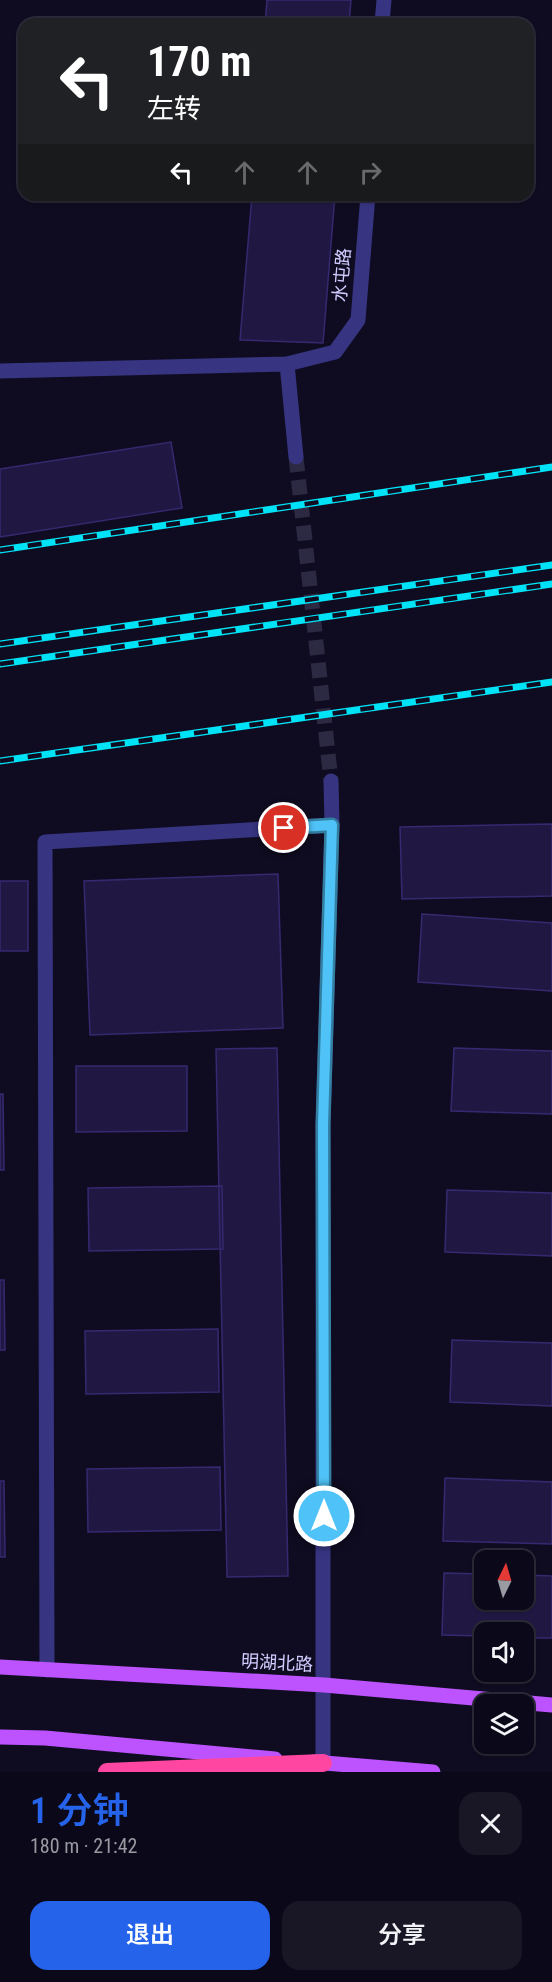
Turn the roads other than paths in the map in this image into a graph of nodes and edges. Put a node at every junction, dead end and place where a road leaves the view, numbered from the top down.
1 (384, 0) edge
2 (382, 18) edge
3 (368, 201) edge
4 (287, 364) junction
5 (0, 371) edge
6 (297, 457) tunnel mouth
7 (331, 781) tunnel mouth
8 (332, 825) junction
9 (0, 1667) edge
10 (47, 1670) junction
11 (324, 1685) junction
12 (552, 1705) edge
13 (0, 1737) edge
14 (323, 1763) junction
15 (107, 1772) edge
16 (433, 1772) edge

1 - 2 street
3 - 4 street, 水屯路
4 - 5 street, 水屯路
4 - 6 street
7 - 8 street
8 - 10 street
8 - 11 street
9 - 10 main road, 明湖北路
10 - 11 main road, 明湖北路
11 - 12 main road, 明湖北路
11 - 14 street
13 - 14 main road
14 - 15 highway
14 - 16 main road

